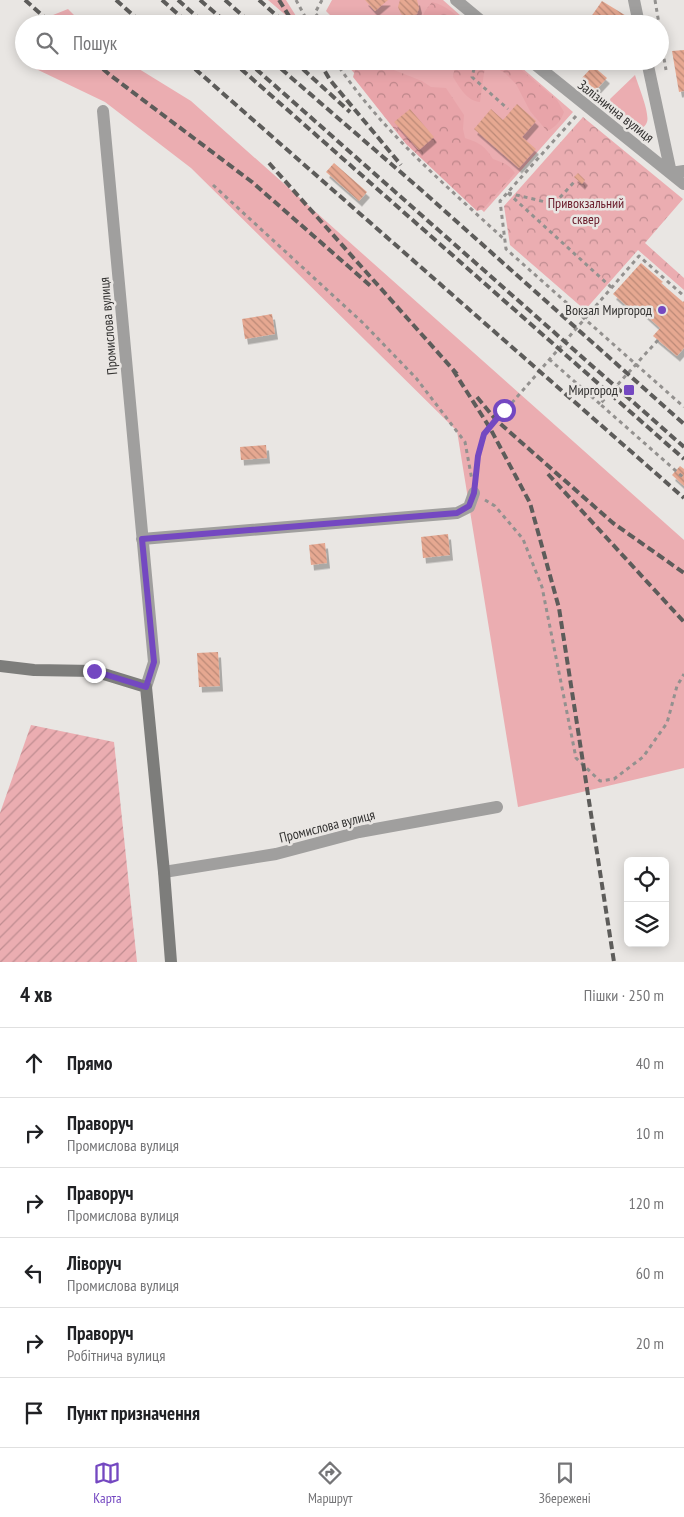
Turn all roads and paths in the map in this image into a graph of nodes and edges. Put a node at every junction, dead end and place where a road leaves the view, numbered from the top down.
1 (296, 0) edge
2 (322, 0) edge
3 (456, 0) edge
4 (634, 0) edge
5 (655, 0) edge
6 (304, 15) edge
7 (317, 15) edge
8 (474, 15) edge
9 (637, 15) edge
10 (657, 15) edge
11 (342, 70) edge
12 (474, 70) edge
13 (541, 70) edge
14 (650, 70) edge
15 (584, 106) junction
16 (508, 108) dead end
17 (103, 111) dead end
18 (678, 172) edge
19 (576, 180) dead end
20 (684, 184) edge
21 (213, 185) dead end
22 (508, 193) junction
23 (505, 240) junction
24 (612, 288) junction
25 (684, 296) edge
26 (584, 319) junction
27 (658, 340) dead end
28 (549, 359) junction
29 (600, 404) junction
30 (684, 407) edge
31 (684, 478) edge
32 (474, 493) junction
33 (142, 539) junction
34 (0, 666) edge
35 (684, 674) edge
36 (146, 687) junction
37 (497, 807) dead end
38 (164, 872) junction
39 (171, 962) edge

1 - 6 path
2 - 7 path
3 - 8 street
4 - 9 street
5 - 10 path
11 - 23 path
12 - 16 path
13 - 15 street, Залізнична вулиця
14 - 18 street
15 - 18 street, Залізнична вулиця
15 - 22 path
17 - 33 street, Промислова вулиця
18 - 20 street, Залізнична вулиця
19 - 22 path
21 - 32 path
22 - 23 path
22 - 24 path
23 - 26 path
24 - 25 path
24 - 26 path
26 - 28 path
26 - 30 path
27 - 29 path
28 - 29 path
28 - 32 path
29 - 31 path
32 - 33 street
32 - 35 path
33 - 36 street, Промислова вулиця
34 - 36 street
36 - 38 street, Промислова вулиця
37 - 38 street, Промислова вулиця
38 - 39 street, Промислова вулиця

